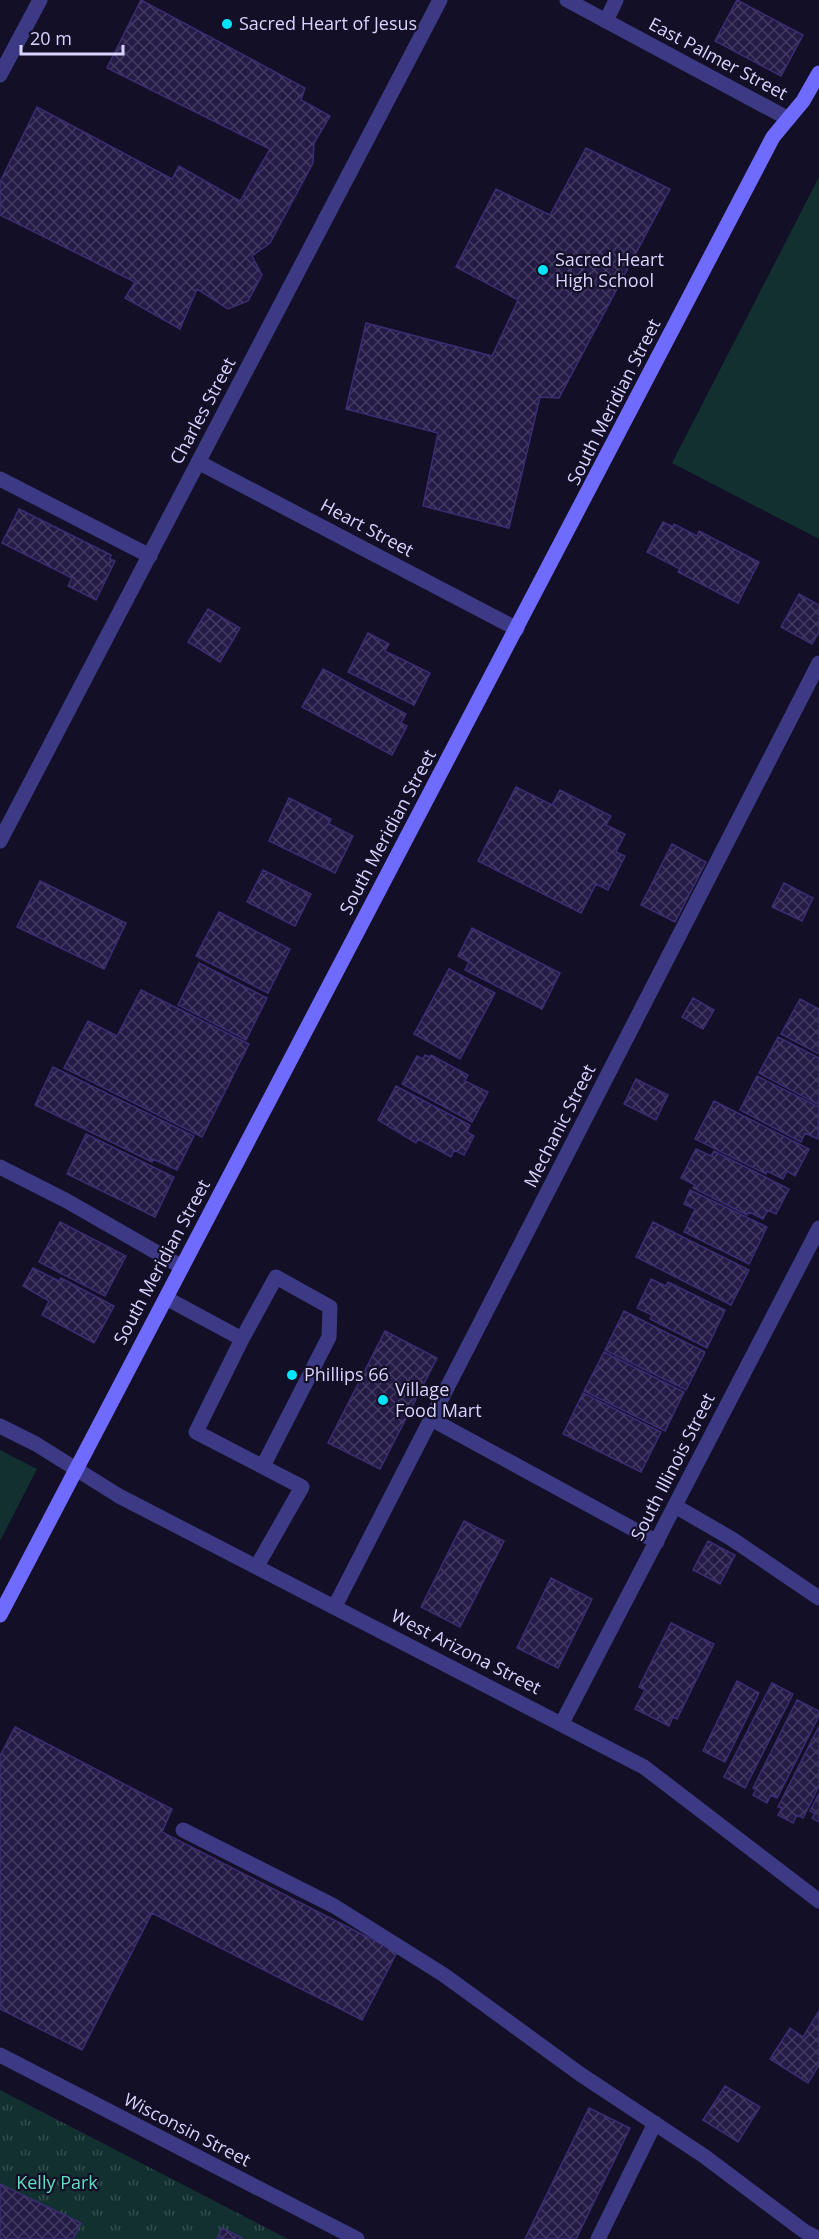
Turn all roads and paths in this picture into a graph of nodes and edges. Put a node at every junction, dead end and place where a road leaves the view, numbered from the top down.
1 (40, 0) edge
2 (440, 0) edge
3 (567, 0) edge
4 (616, 0) edge
5 (606, 21) junction
6 (819, 73) edge
7 (0, 75) edge
8 (788, 118) junction
9 (198, 462) junction
10 (0, 479) edge
11 (150, 556) junction
12 (517, 629) junction
13 (819, 663) edge
14 (0, 841) edge
15 (0, 1167) edge
16 (819, 1228) edge
17 (182, 1267) junction
18 (166, 1298) junction
19 (242, 1340) junction
20 (431, 1419) junction
21 (0, 1426) edge
22 (262, 1466) junction
23 (76, 1469) junction
24 (675, 1506) junction
25 (657, 1542) junction
26 (257, 1566) junction
27 (819, 1598) edge
28 (335, 1606) junction
29 (0, 1615) edge
30 (562, 1723) junction
31 (183, 1830) dead end
32 (819, 1900) edge
33 (0, 2055) edge
34 (655, 2124) junction
35 (357, 2239) edge
36 (598, 2239) edge
37 (819, 2239) edge

1 - 7 street
2 - 9 street, Charles Street
3 - 5 street, East Palmer Street
4 - 5 street
5 - 8 street, East Palmer Street
6 - 8 main road, South Meridian Street
8 - 12 main road, South Meridian Street
9 - 11 street, Charles Street
9 - 12 street, Heart Street
10 - 11 street
11 - 14 street, Charles Street
12 - 17 main road, South Meridian Street
13 - 20 street, Mechanic Street
15 - 17 street
16 - 24 street, South Illinois Street
17 - 18 main road, South Meridian Street
18 - 19 street
18 - 23 main road, South Meridian Street
19 - 22 street
19 - 22 street
20 - 25 street
20 - 28 street, Mechanic Street
21 - 23 street, West Arizona Street
22 - 26 street
23 - 26 street, West Arizona Street
23 - 29 main road, South Meridian Street
24 - 25 street, South Illinois Street
24 - 27 street
25 - 30 street, South Illinois Street
26 - 28 street, West Arizona Street
28 - 30 street, West Arizona Street
30 - 32 street, West Arizona Street
31 - 34 street
33 - 35 street, Wisconsin Street
34 - 36 street
34 - 37 street

